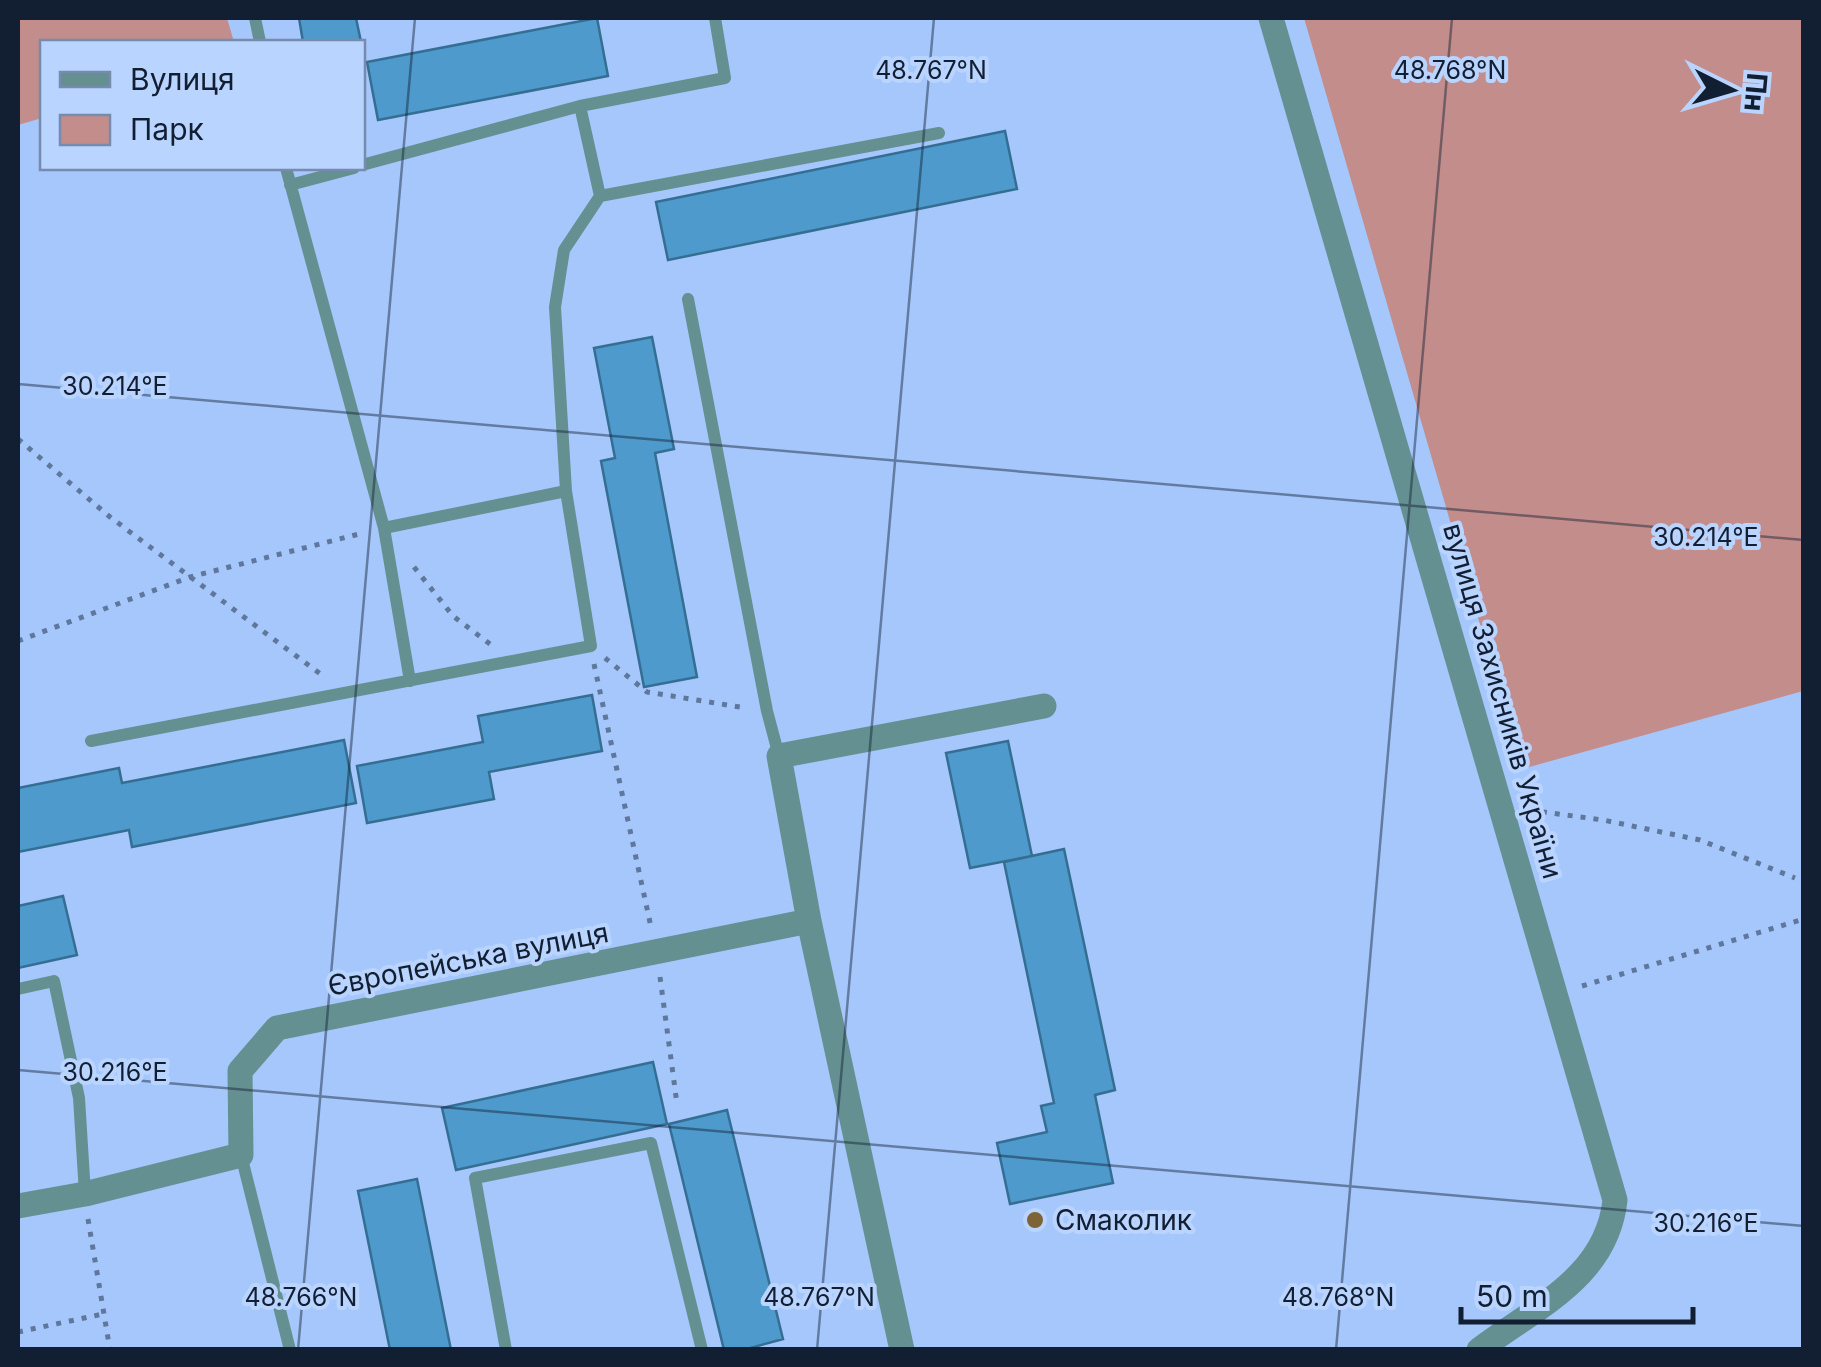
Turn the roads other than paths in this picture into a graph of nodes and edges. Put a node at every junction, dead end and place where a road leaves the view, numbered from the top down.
1 (715, 18) edge
2 (1271, 18) edge
3 (580, 106) junction
4 (940, 134) dead end
5 (365, 164) edge
6 (286, 170) edge
7 (346, 170) edge
8 (290, 184) junction
9 (600, 196) junction
10 (688, 299) dead end
11 (566, 491) junction
12 (384, 528) junction
13 (410, 681) junction
14 (1044, 706) dead end
15 (91, 741) dead end
16 (778, 756) junction
17 (809, 921) junction
18 (18, 989) edge
19 (241, 1155) junction
20 (85, 1194) junction
21 (18, 1206) edge
22 (290, 1350) edge
23 (506, 1350) edge
24 (702, 1350) edge
25 (902, 1350) edge
26 (1479, 1350) edge

1 - 3 lane
2 - 26 street, вулиця Захисників України
3 - 5 lane
3 - 9 lane
4 - 9 lane
6 - 8 lane
7 - 8 lane
8 - 12 lane
9 - 11 lane
10 - 16 lane
11 - 12 lane
11 - 13 lane
12 - 13 lane
13 - 15 lane
14 - 16 street
16 - 17 street
17 - 19 street, Європейська вулиця
17 - 25 street
18 - 20 lane
19 - 20 street
19 - 22 lane
20 - 21 street
23 - 24 lane

